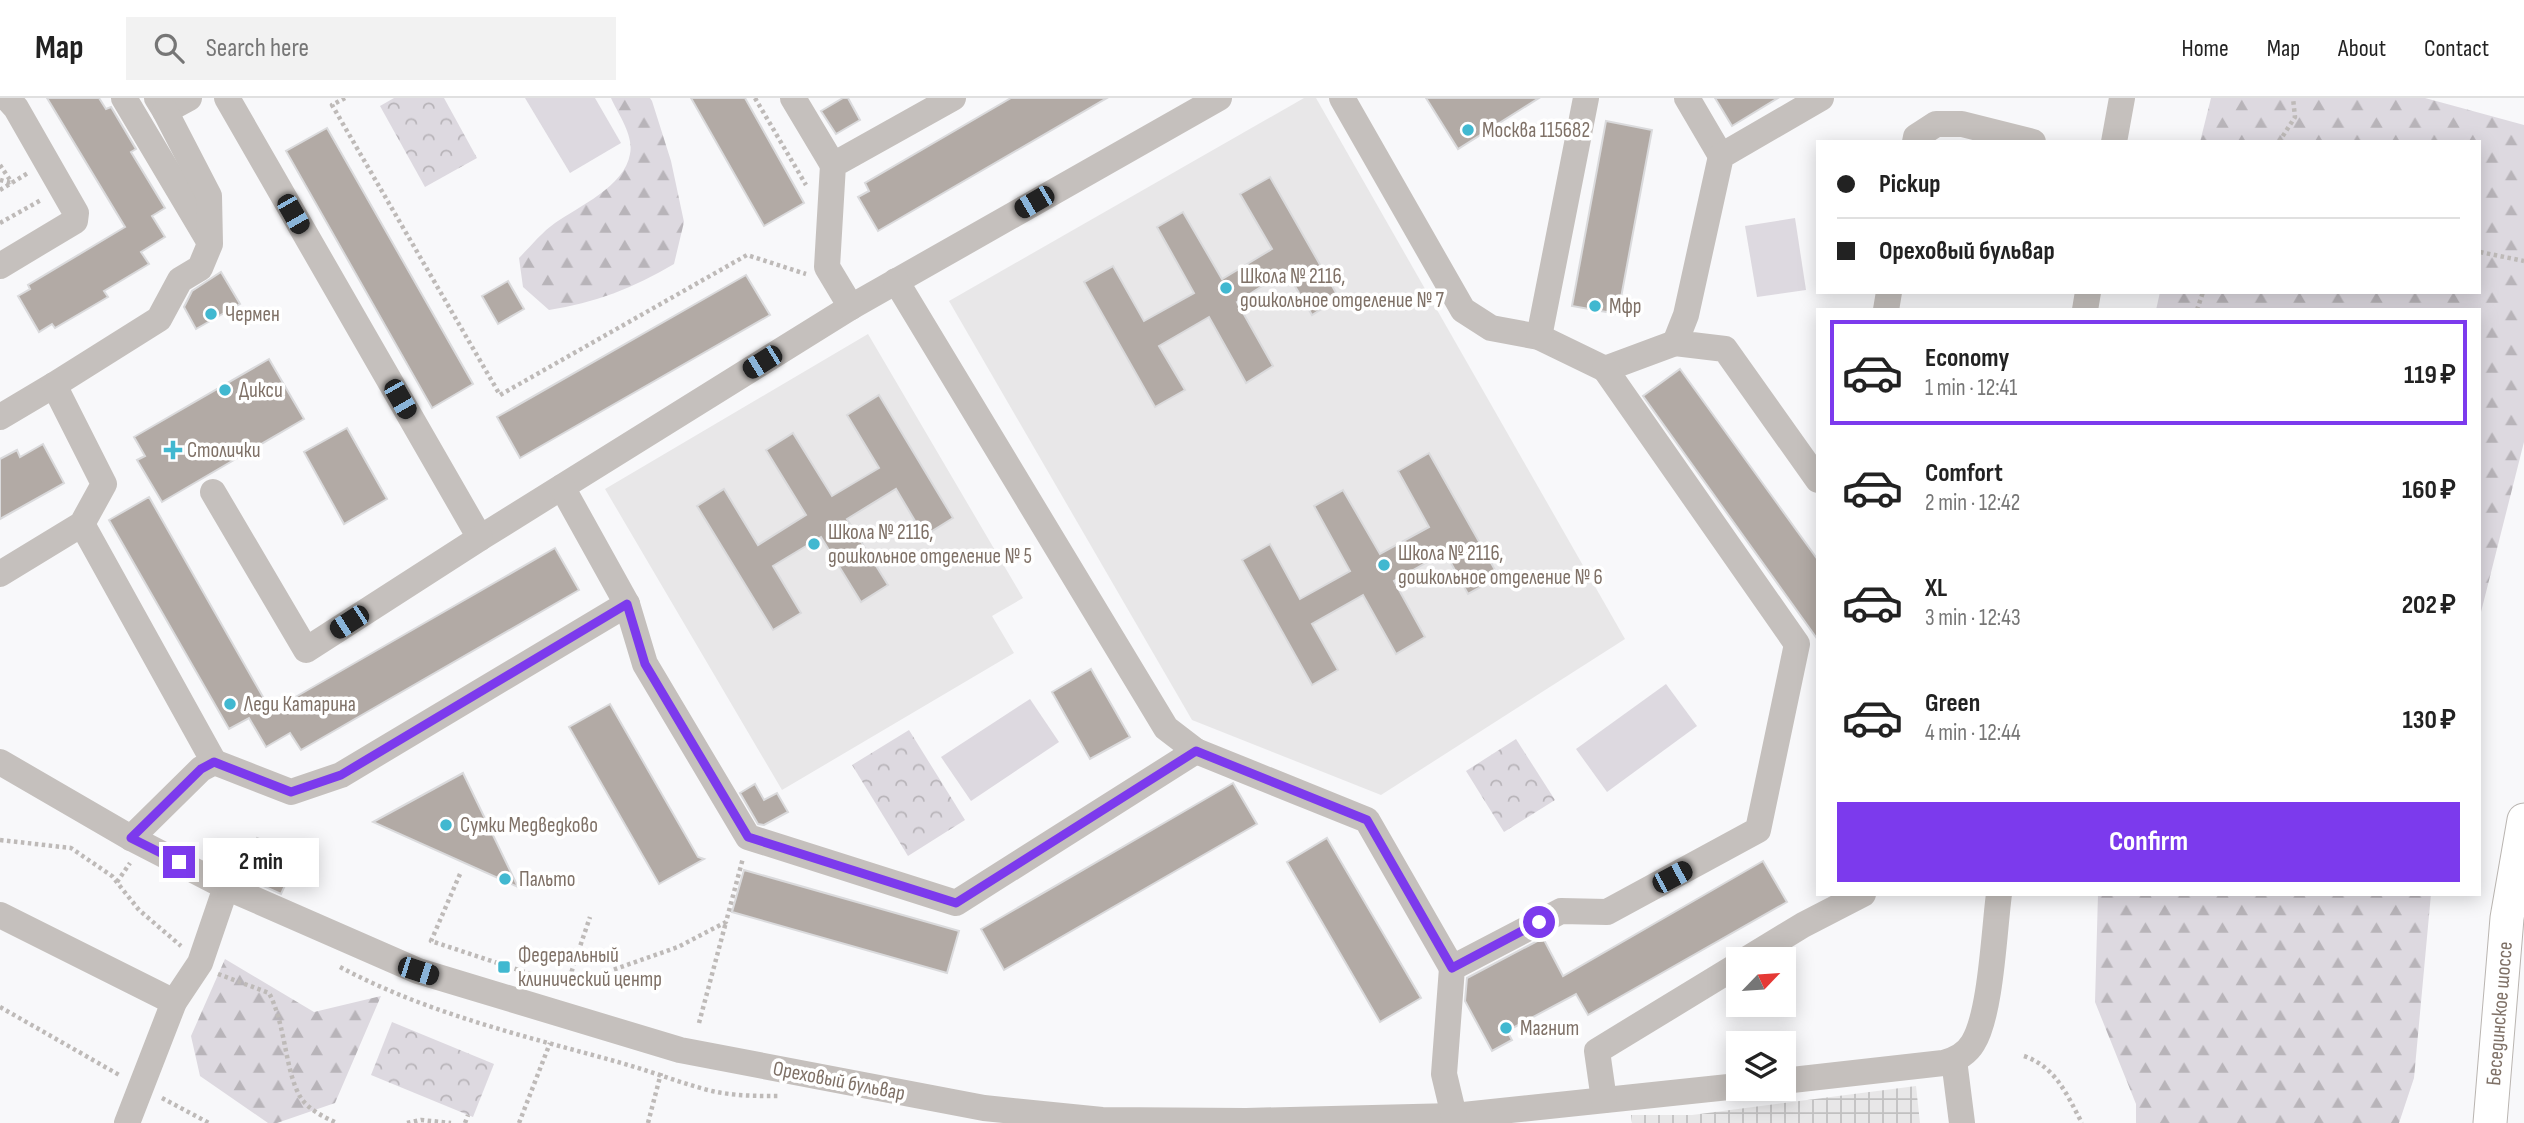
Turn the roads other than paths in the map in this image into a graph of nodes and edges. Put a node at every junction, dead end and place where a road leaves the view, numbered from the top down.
1 (7, 98) edge
2 (124, 98) edge
3 (189, 98) edge
4 (227, 98) edge
5 (793, 98) edge
6 (953, 98) edge
7 (1219, 98) edge
8 (1342, 98) edge
9 (1586, 98) edge
10 (1687, 98) edge
11 (1821, 98) edge
12 (2122, 98) edge
13 (161, 105) edge
14 (1915, 140) edge
15 (2025, 140) edge
16 (2113, 140) edge
17 (1721, 156) junction
18 (833, 165) junction
19 (210, 244) junction
20 (0, 266) edge
21 (896, 281) junction
22 (845, 296) junction
23 (1539, 337) junction
24 (1675, 342) junction
25 (1605, 369) junction
26 (54, 385) junction
27 (0, 417) edge
28 (1816, 477) edge
29 (562, 488) junction
30 (213, 492) dead end
31 (82, 524) junction
32 (480, 538) junction
33 (0, 574) edge
34 (627, 604) junction
35 (1196, 751) junction
36 (0, 762) edge
37 (214, 762) junction
38 (2524, 820) edge
39 (133, 847) junction
40 (226, 887) junction
41 (1859, 896) edge
42 (1998, 896) edge
43 (0, 915) edge
44 (1767, 947) edge
45 (1452, 968) junction
46 (1726, 972) edge
47 (174, 1002) junction
48 (1954, 1060) junction
49 (1796, 1080) edge
50 (1726, 1087) edge
51 (1604, 1100) junction
52 (1454, 1116) junction
53 (1102, 1121) edge
54 (127, 1123) edge
55 (1962, 1123) edge
56 (2490, 1123) edge

1 - 20 street
2 - 19 street
3 - 13 street
4 - 32 street
5 - 18 street
6 - 18 street
7 - 21 street
8 - 23 street
9 - 23 street
10 - 17 street
11 - 17 street
12 - 16 street
13 - 19 street
14 - 15 street
17 - 24 street
18 - 22 street
19 - 26 street
21 - 22 street
21 - 35 street
22 - 29 street
23 - 25 street
24 - 25 street
24 - 28 street
25 - 45 street
26 - 27 street
26 - 31 street
29 - 32 street
29 - 34 street
30 - 32 street
31 - 33 street
31 - 37 street
34 - 35 street
34 - 37 street
35 - 45 street
36 - 39 street, Ореховый бульвар
37 - 39 street
38 - 56 main road, Бесединское шоссе
39 - 40 street, Ореховый бульвар
40 - 47 street
40 - 53 street, Ореховый бульвар
41 - 44 street
42 - 48 street
43 - 47 street
45 - 52 street
46 - 51 street
47 - 54 street
48 - 49 street
48 - 55 street
50 - 51 street, Ореховый бульвар
51 - 52 street, Ореховый бульвар
52 - 53 street, Ореховый бульвар

